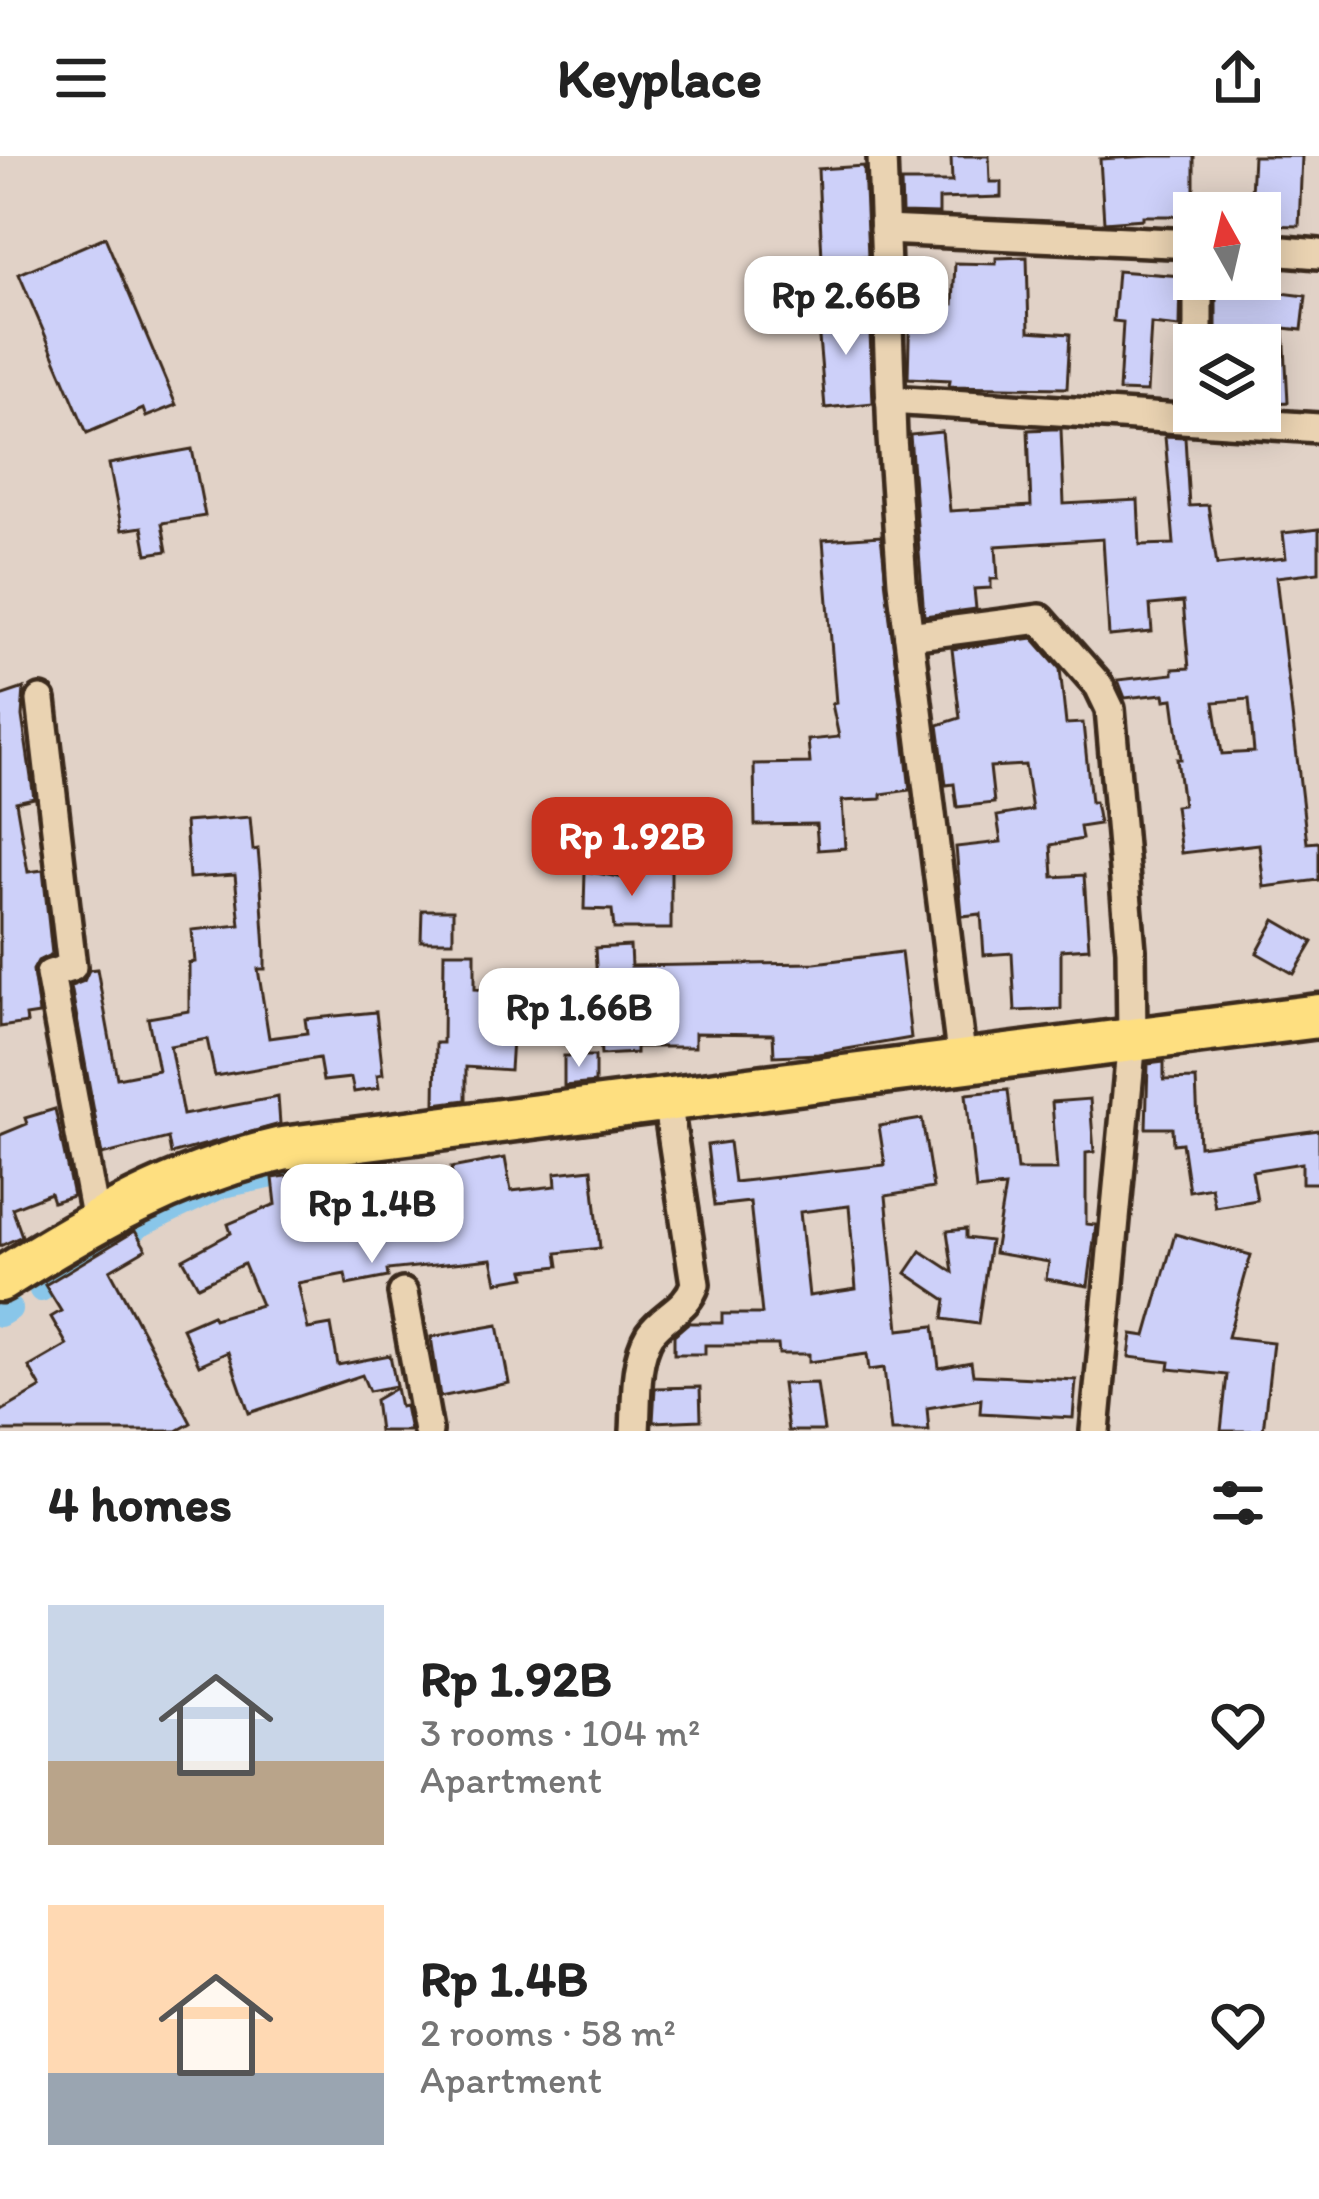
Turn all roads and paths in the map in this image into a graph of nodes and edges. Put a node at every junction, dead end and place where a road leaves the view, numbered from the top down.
1 (882, 156) edge
2 (884, 230) junction
3 (1173, 243) edge
4 (1281, 251) edge
5 (1319, 254) edge
6 (890, 400) junction
7 (1173, 414) edge
8 (1281, 424) edge
9 (1319, 428) edge
10 (909, 636) junction
11 (41, 700) dead end
12 (1319, 1016) edge
13 (1132, 1039) junction
14 (962, 1062) junction
15 (668, 1100) junction
16 (95, 1221) junction
17 (0, 1280) edge
18 (404, 1293) dead end
19 (428, 1431) edge
20 (635, 1431) edge
21 (1095, 1431) edge

1 - 2 street
2 - 3 street
2 - 6 street
4 - 5 street
6 - 7 street
6 - 10 street
8 - 9 street
10 - 13 street
10 - 14 street
11 - 16 street
12 - 13 main road
13 - 14 main road
13 - 21 street
14 - 15 main road
15 - 16 main road
15 - 20 street
16 - 17 main road
18 - 19 street

